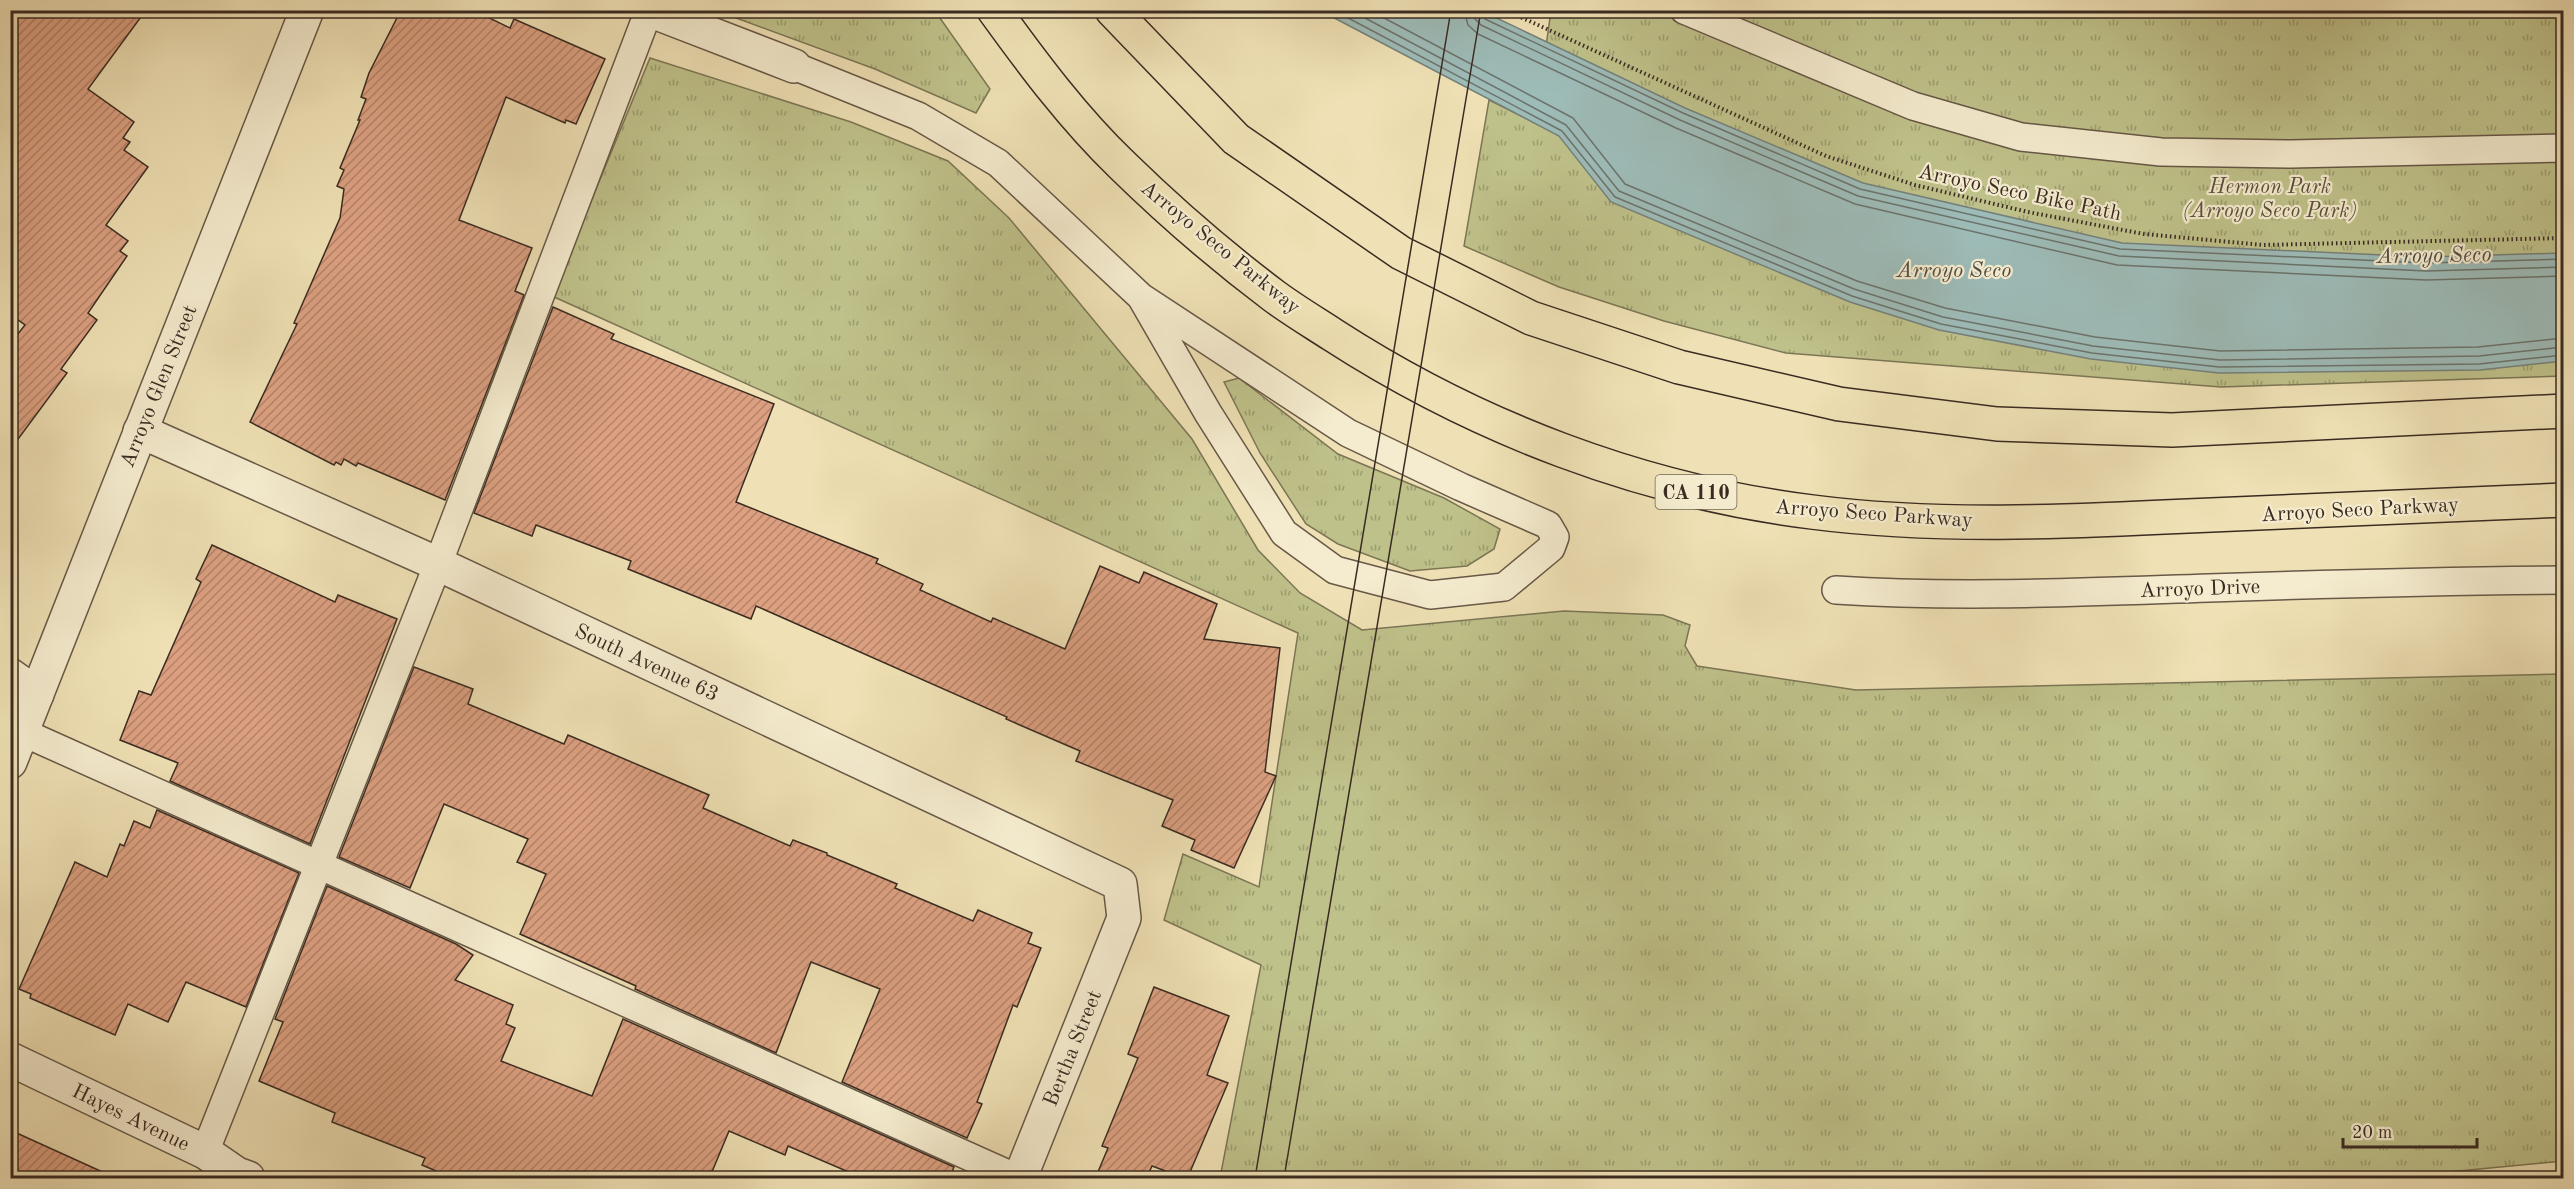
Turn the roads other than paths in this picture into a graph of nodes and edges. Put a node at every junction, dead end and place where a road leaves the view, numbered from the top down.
1 (307, 10) edge
2 (649, 10) edge
3 (994, 10) edge
4 (1113, 10) edge
5 (1684, 10) edge
6 (794, 66) joint
7 (2564, 148) edge
8 (1141, 297) junction
9 (2564, 411) edge
10 (140, 431) junction
11 (2564, 500) edge
12 (438, 564) junction
13 (2564, 580) edge
14 (1836, 590) dead end
15 (10, 675) edge
16 (37, 694) junction
17 (22, 732) junction
18 (10, 762) edge
19 (318, 866) junction
20 (1124, 918) joint
21 (10, 1059) edge
22 (205, 1152) junction
23 (240, 1177) edge
24 (1019, 1179) edge

1 - 10 street, Arroyo Glen Street
2 - 6 street
2 - 12 lane
3 - 11 highway, Arroyo Seco Parkway / CA 110
4 - 9 highway
5 - 7 lane
6 - 8 lane
8 - 8 lane
10 - 12 street, South Avenue 63
10 - 16 street, Arroyo Glen Street
12 - 19 lane
12 - 20 street, South Avenue 63
13 - 14 lane, Arroyo Drive
15 - 16 street
16 - 17 street, Arroyo Glen Street
17 - 18 street, Arroyo Glen Street
17 - 19 lane
19 - 22 lane
19 - 24 lane
20 - 24 street, Bertha Street
21 - 22 street, Hayes Avenue
22 - 23 street, Hayes Avenue

